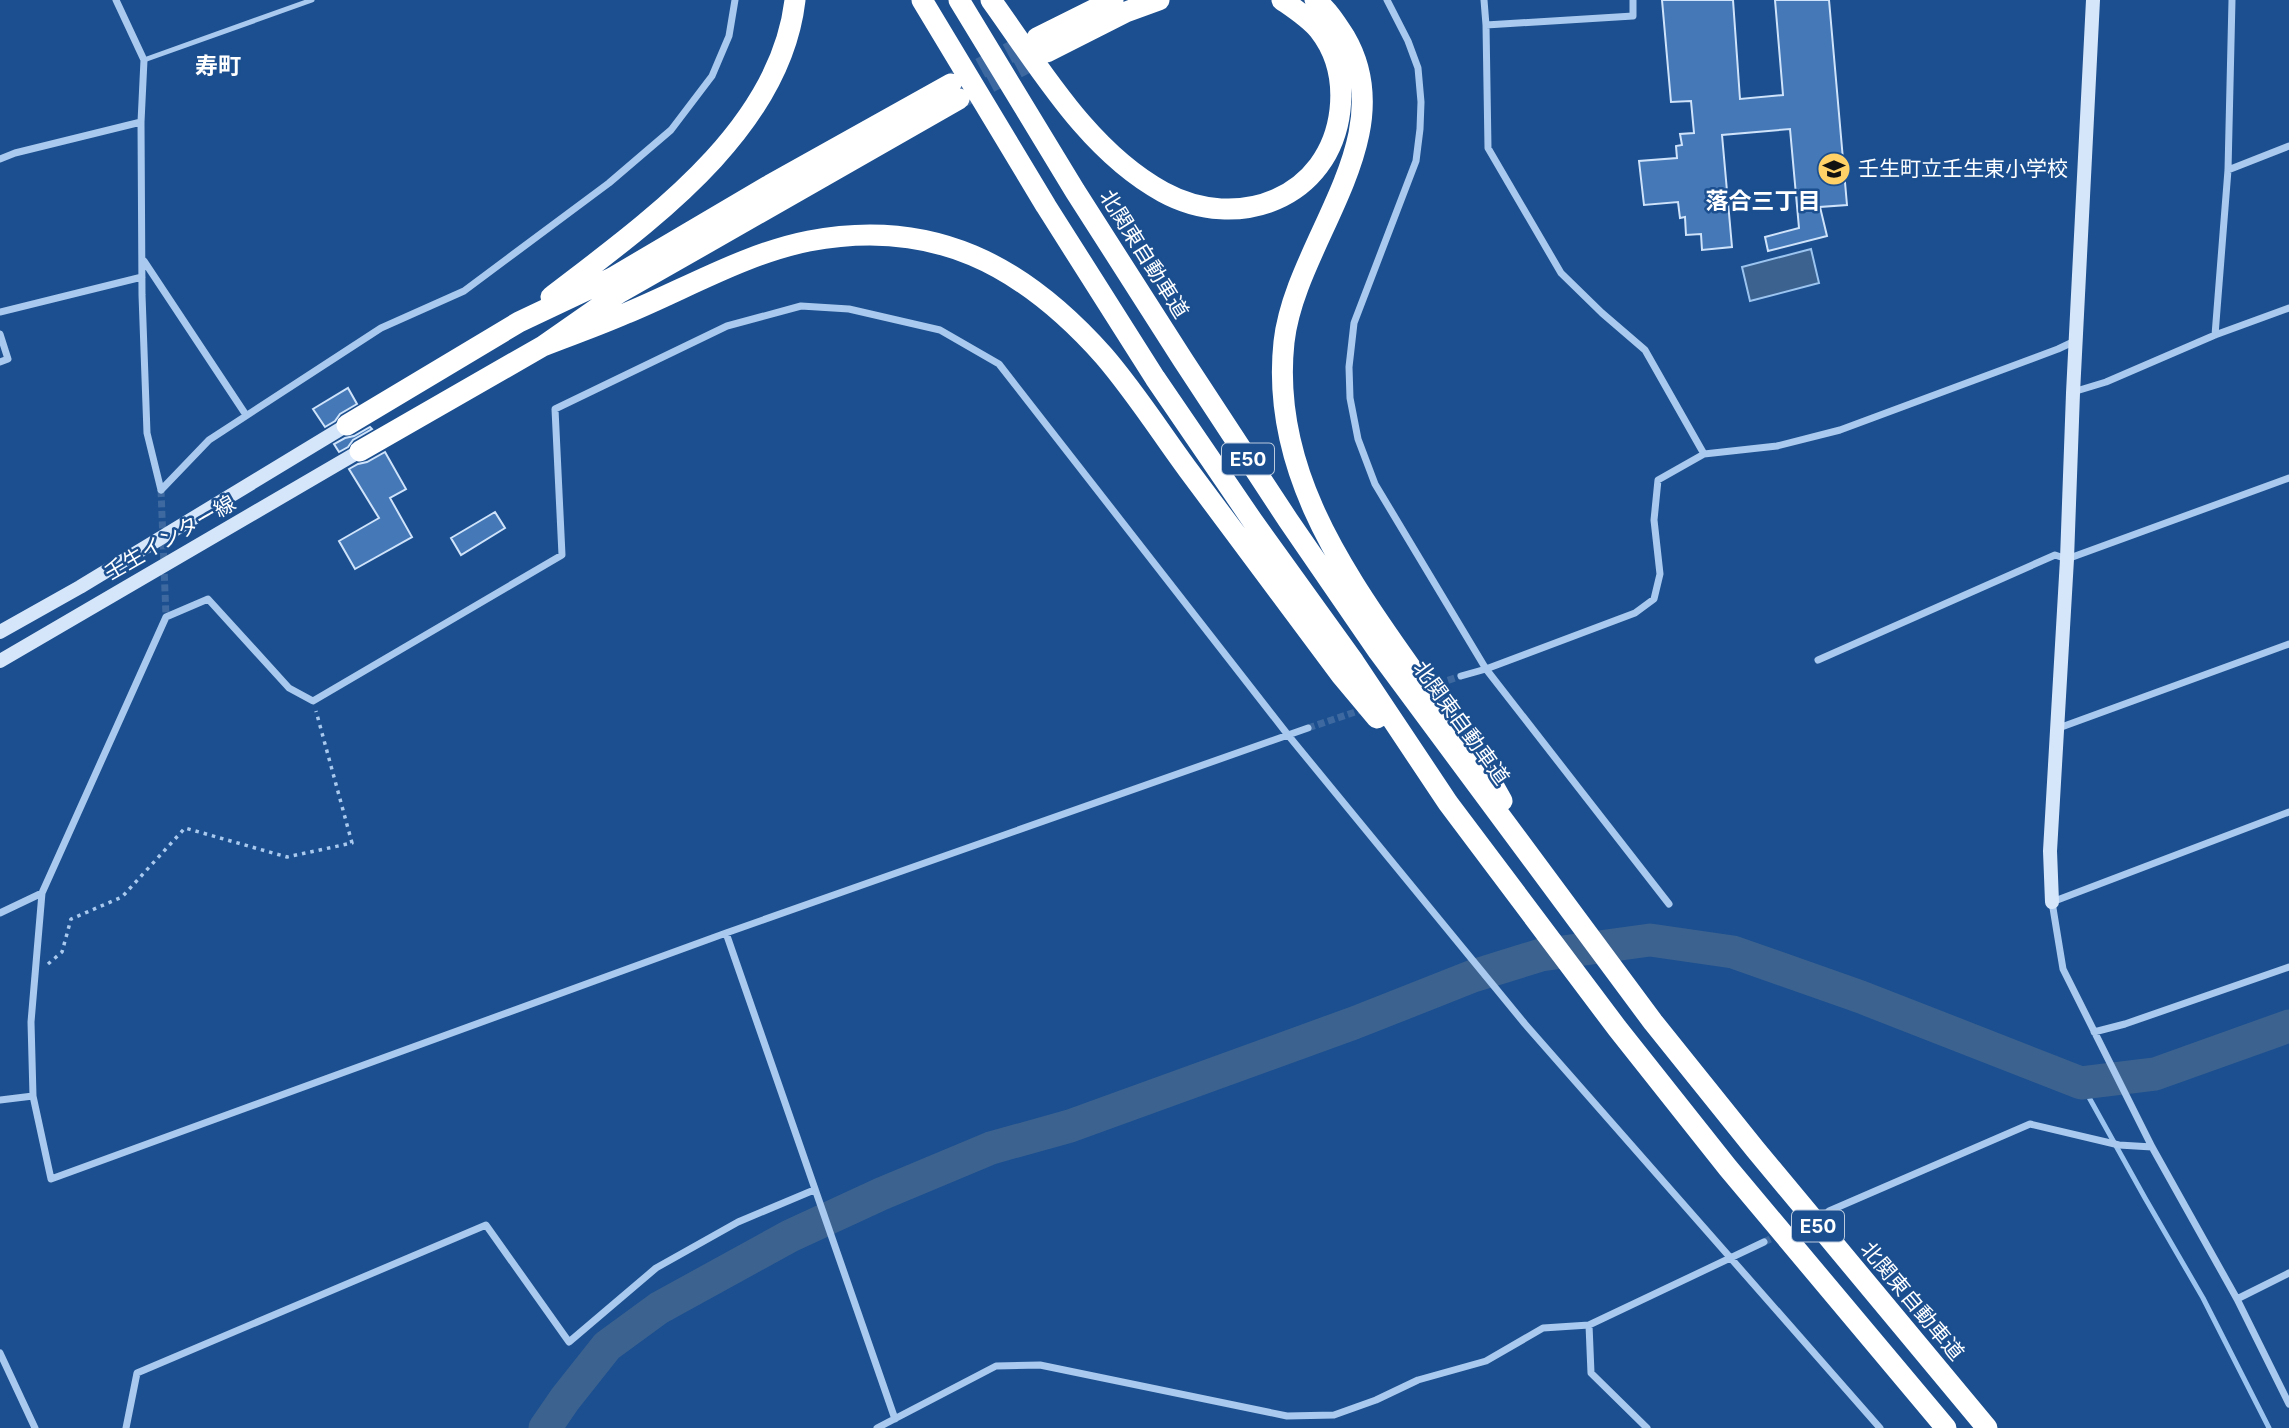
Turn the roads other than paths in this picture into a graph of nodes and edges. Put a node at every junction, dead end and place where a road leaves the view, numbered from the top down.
1 (116, 0) edge
2 (312, 0) edge
3 (735, 0) edge
4 (795, 0) edge
5 (922, 0) edge
6 (960, 0) edge
7 (991, 0) edge
8 (1113, 0) edge
9 (1159, 0) edge
10 (1282, 0) edge
11 (1315, 0) edge
12 (1387, 0) edge
13 (1484, 0) edge
14 (1633, 0) edge
15 (2093, 0) edge
16 (2232, 0) edge
17 (1486, 25) junction
18 (144, 60) junction
19 (141, 122) junction
20 (2289, 146) edge
21 (0, 159) edge
22 (2228, 170) junction
23 (143, 259) junction
24 (142, 276) junction
25 (2289, 308) edge
26 (0, 312) edge
27 (519, 322) junction
28 (0, 334) edge
29 (2215, 335) junction
30 (2075, 340) junction
31 (543, 346) junction
32 (0, 362) edge
33 (2073, 393) junction
34 (246, 415) junction
35 (347, 425) joint
36 (360, 451) joint
37 (1703, 454) junction
38 (2289, 478) edge
39 (2067, 559) junction
40 (0, 632) edge
41 (2289, 643) edge
42 (1818, 660) dead end
43 (0, 661) edge
44 (1486, 669) junction
45 (1461, 677) tunnel mouth
46 (1308, 729) tunnel mouth
47 (2056, 729) junction
48 (1288, 734) junction
49 (1448, 803) junction
50 (2289, 812) edge
51 (43, 893) junction
52 (1563, 901) junction
53 (2052, 902) junction
54 (1669, 904) dead end
55 (0, 913) edge
56 (726, 933) junction
57 (2289, 967) edge
58 (2094, 1032) junction
59 (33, 1096) junction
60 (0, 1100) edge
61 (2152, 1147) junction
62 (814, 1190) junction
63 (1829, 1211) tunnel mouth
64 (1764, 1242) tunnel mouth
65 (1730, 1258) junction
66 (2289, 1273) edge
67 (2237, 1299) junction
68 (1589, 1325) junction
69 (0, 1353) edge
70 (2289, 1404) edge
71 (895, 1419) junction
72 (35, 1428) edge
73 (126, 1428) edge
74 (877, 1428) edge
75 (1647, 1428) edge
76 (1880, 1428) edge
77 (1946, 1428) edge
78 (1987, 1428) edge

1 - 18 street
2 - 18 lane
3 - 34 street
4 - 27 highway
5 - 49 highway, E50
6 - 52 highway, 北関東自動車道 / E50
7 - 10 highway
8 - 9 highway
11 - 52 highway
12 - 44 street
13 - 17 street
14 - 17 street
15 - 30 street
16 - 22 street
17 - 37 street
18 - 19 street
19 - 21 street
19 - 23 street
20 - 22 street
22 - 29 street
23 - 24 street
23 - 34 street
24 - 26 street
24 - 34 street
25 - 29 street
27 - 31 highway
27 - 35 highway
28 - 32 street
29 - 33 street
30 - 33 street
30 - 37 street
31 - 36 highway
31 - 49 highway
33 - 39 street
35 - 40 street, 壬生インター線
36 - 43 street, 壬生インター線
37 - 44 street
38 - 39 street
39 - 42 street
39 - 47 street
41 - 47 street
44 - 45 street
44 - 54 street
46 - 48 street
47 - 53 street
48 - 51 street
48 - 56 street
48 - 65 street
49 - 77 highway, E50
50 - 53 street
51 - 55 street
51 - 59 street
52 - 78 highway, 北関東自動車道 / E50
53 - 58 street
56 - 59 street
56 - 62 street
57 - 58 street
58 - 61 street
59 - 60 street
61 - 63 street
61 - 67 street
62 - 71 street
62 - 73 street
64 - 65 street
65 - 68 street
65 - 76 street
66 - 67 street
67 - 70 street
68 - 71 street
68 - 75 street
69 - 72 street
71 - 74 street

